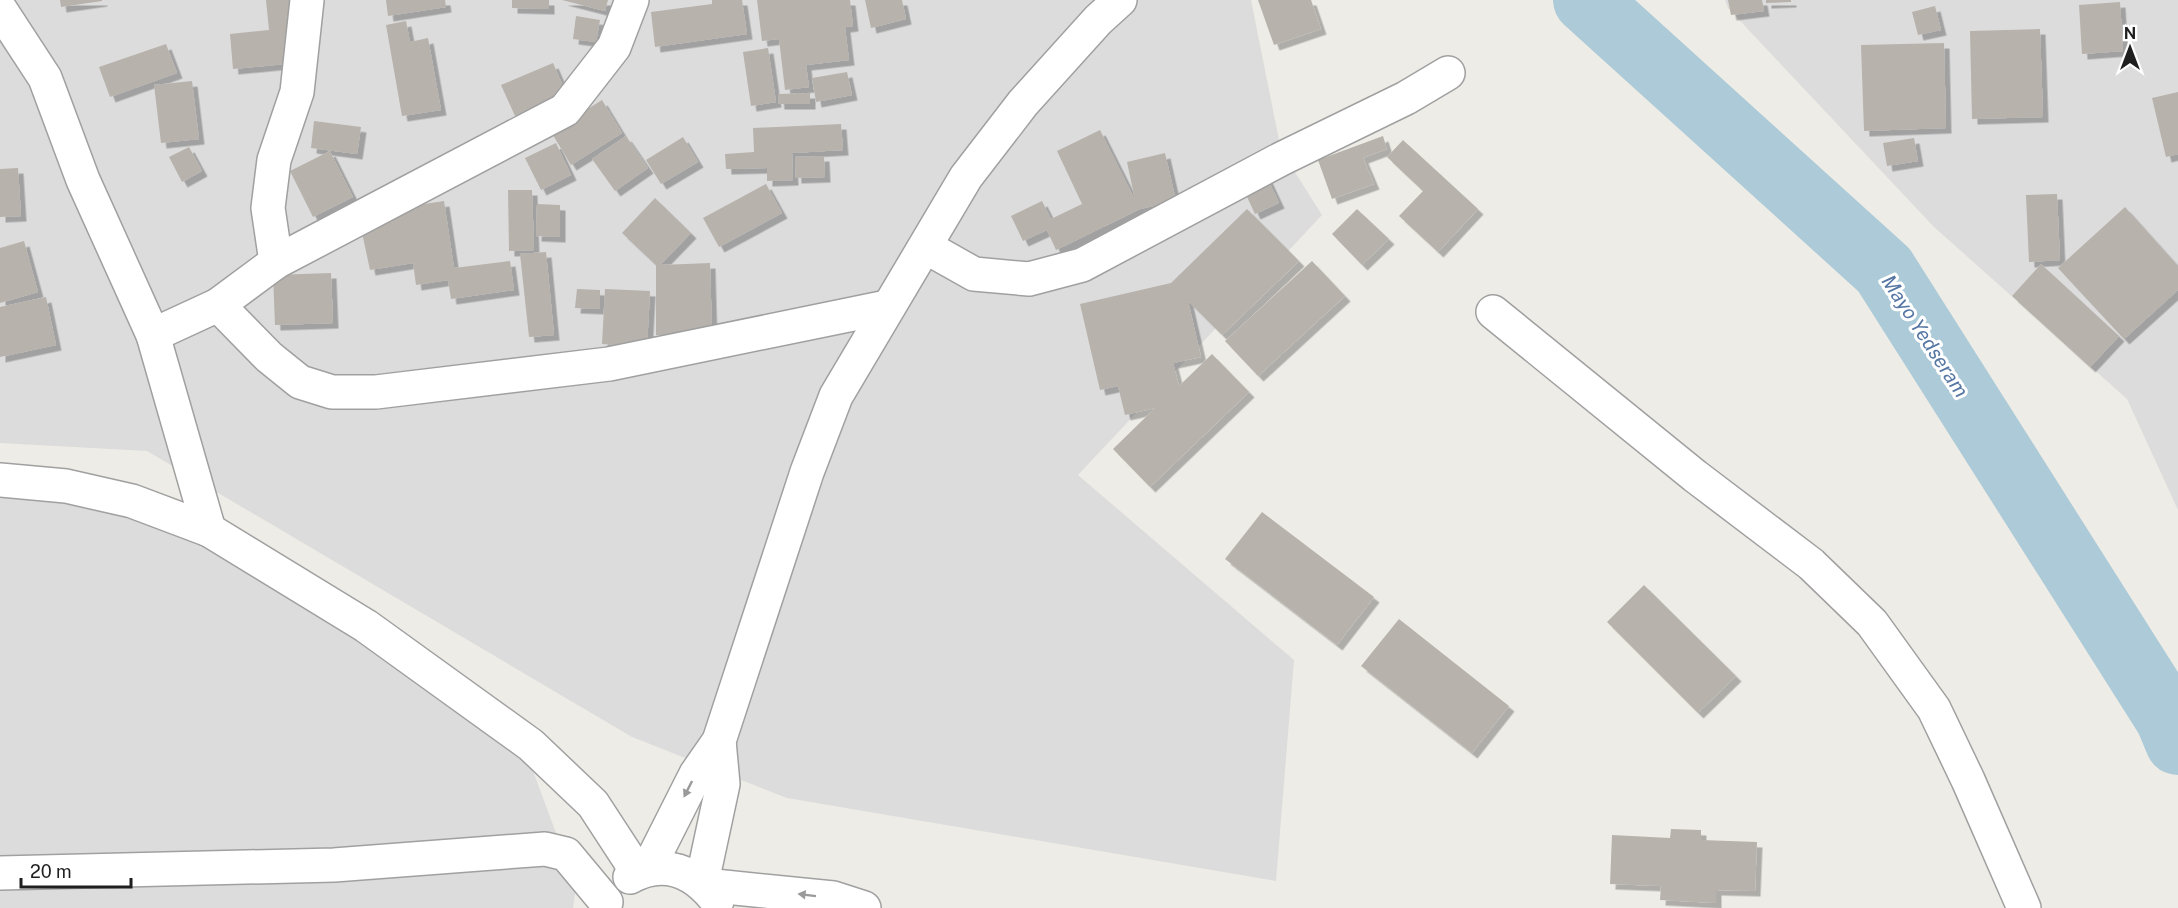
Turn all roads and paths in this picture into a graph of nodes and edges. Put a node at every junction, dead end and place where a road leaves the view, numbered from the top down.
1 (307, 0) edge
2 (632, 0) edge
3 (1120, 0) edge
4 (0, 9) edge
5 (1448, 73) dead end
6 (926, 247) junction
7 (276, 262) junction
8 (218, 305) junction
9 (888, 307) junction
10 (1493, 312) dead end
11 (153, 335) junction
12 (0, 480) edge
13 (209, 530) junction
14 (719, 741) junction
15 (643, 871) junction
16 (0, 873) edge
17 (708, 892) edge
18 (606, 905) edge
19 (864, 908) edge
20 (2024, 908) edge

1 - 7 street
2 - 7 street
3 - 6 street
4 - 11 street
5 - 6 street
6 - 9 street
7 - 8 street
8 - 9 street
8 - 11 street
9 - 14 street
10 - 20 street
11 - 13 street
12 - 13 street
13 - 15 street
14 -> 15 street
14 - 17 street
15 - 17 street
15 - 18 street
16 - 18 street
19 -> 17 street

